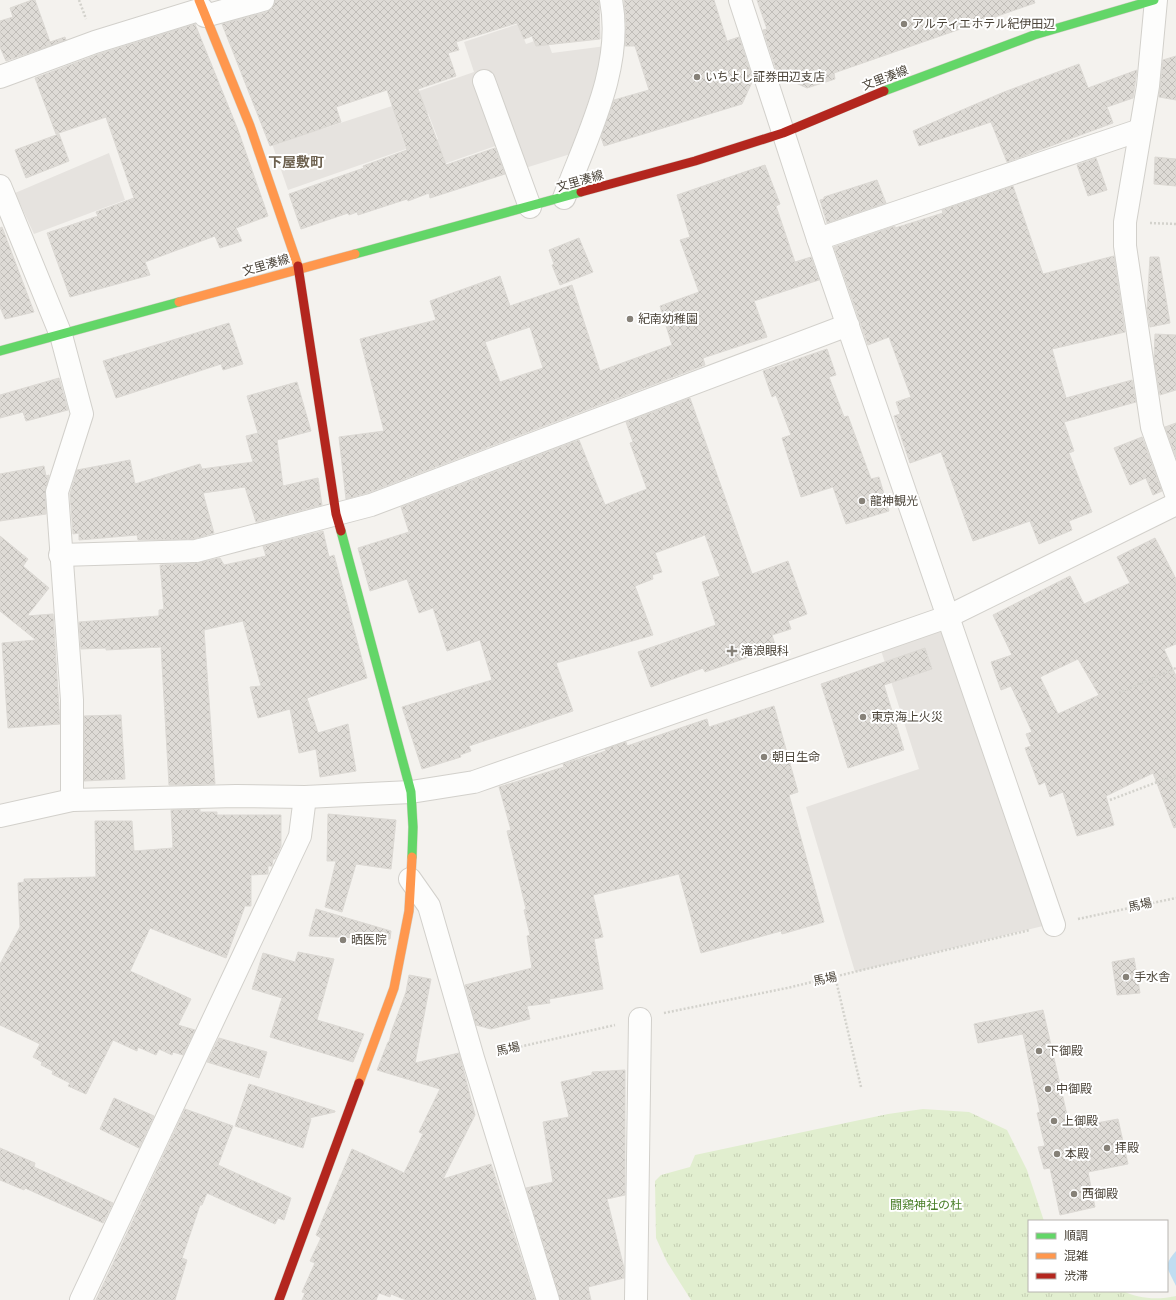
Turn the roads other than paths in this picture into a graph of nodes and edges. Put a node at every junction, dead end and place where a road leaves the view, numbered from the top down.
1 (263, 0) edge
2 (611, 0) edge
3 (740, 0) edge
4 (1155, 0) edge
5 (202, 8) edge
6 (0, 77) edge
7 (484, 81) dead end
8 (1140, 130) junction
9 (783, 133) junction
10 (0, 186) edge
11 (564, 198) junction
12 (530, 207) junction
13 (818, 239) junction
14 (299, 268) junction
15 (848, 324) junction
16 (62, 335) junction
17 (0, 351) edge
18 (1176, 494) edge
19 (1176, 504) edge
20 (336, 514) junction
21 (60, 555) junction
22 (947, 617) junction
23 (411, 792) junction
24 (305, 797) junction
25 (72, 800) junction
26 (0, 816) edge
27 (410, 879) junction
28 (1054, 925) road end
29 (640, 1019) road end
30 (81, 1300) edge
31 (280, 1300) edge
32 (548, 1300) edge
33 (636, 1300) edge

1 - 5 street
2 - 11 street
3 - 9 street
4 - 8 street
4 - 9 street, 文里湊線
5 - 6 street
5 - 14 street
7 - 12 street
8 - 13 street
8 - 18 street
9 - 11 street, 文里湊線
9 - 13 street
10 - 16 street
11 - 12 street, 文里湊線
12 - 14 street, 文里湊線
13 - 15 street
14 - 16 street, 文里湊線
14 - 20 street
15 - 20 street
15 - 22 street
16 - 17 street, 文里湊線
16 - 21 street
19 - 22 street
20 - 21 street
20 - 23 street
21 - 25 street
22 - 23 street
22 - 28 street
23 - 24 street
23 - 27 street
24 - 25 street
24 - 30 street
25 - 26 street
27 - 31 street
27 - 32 street
29 - 33 street

